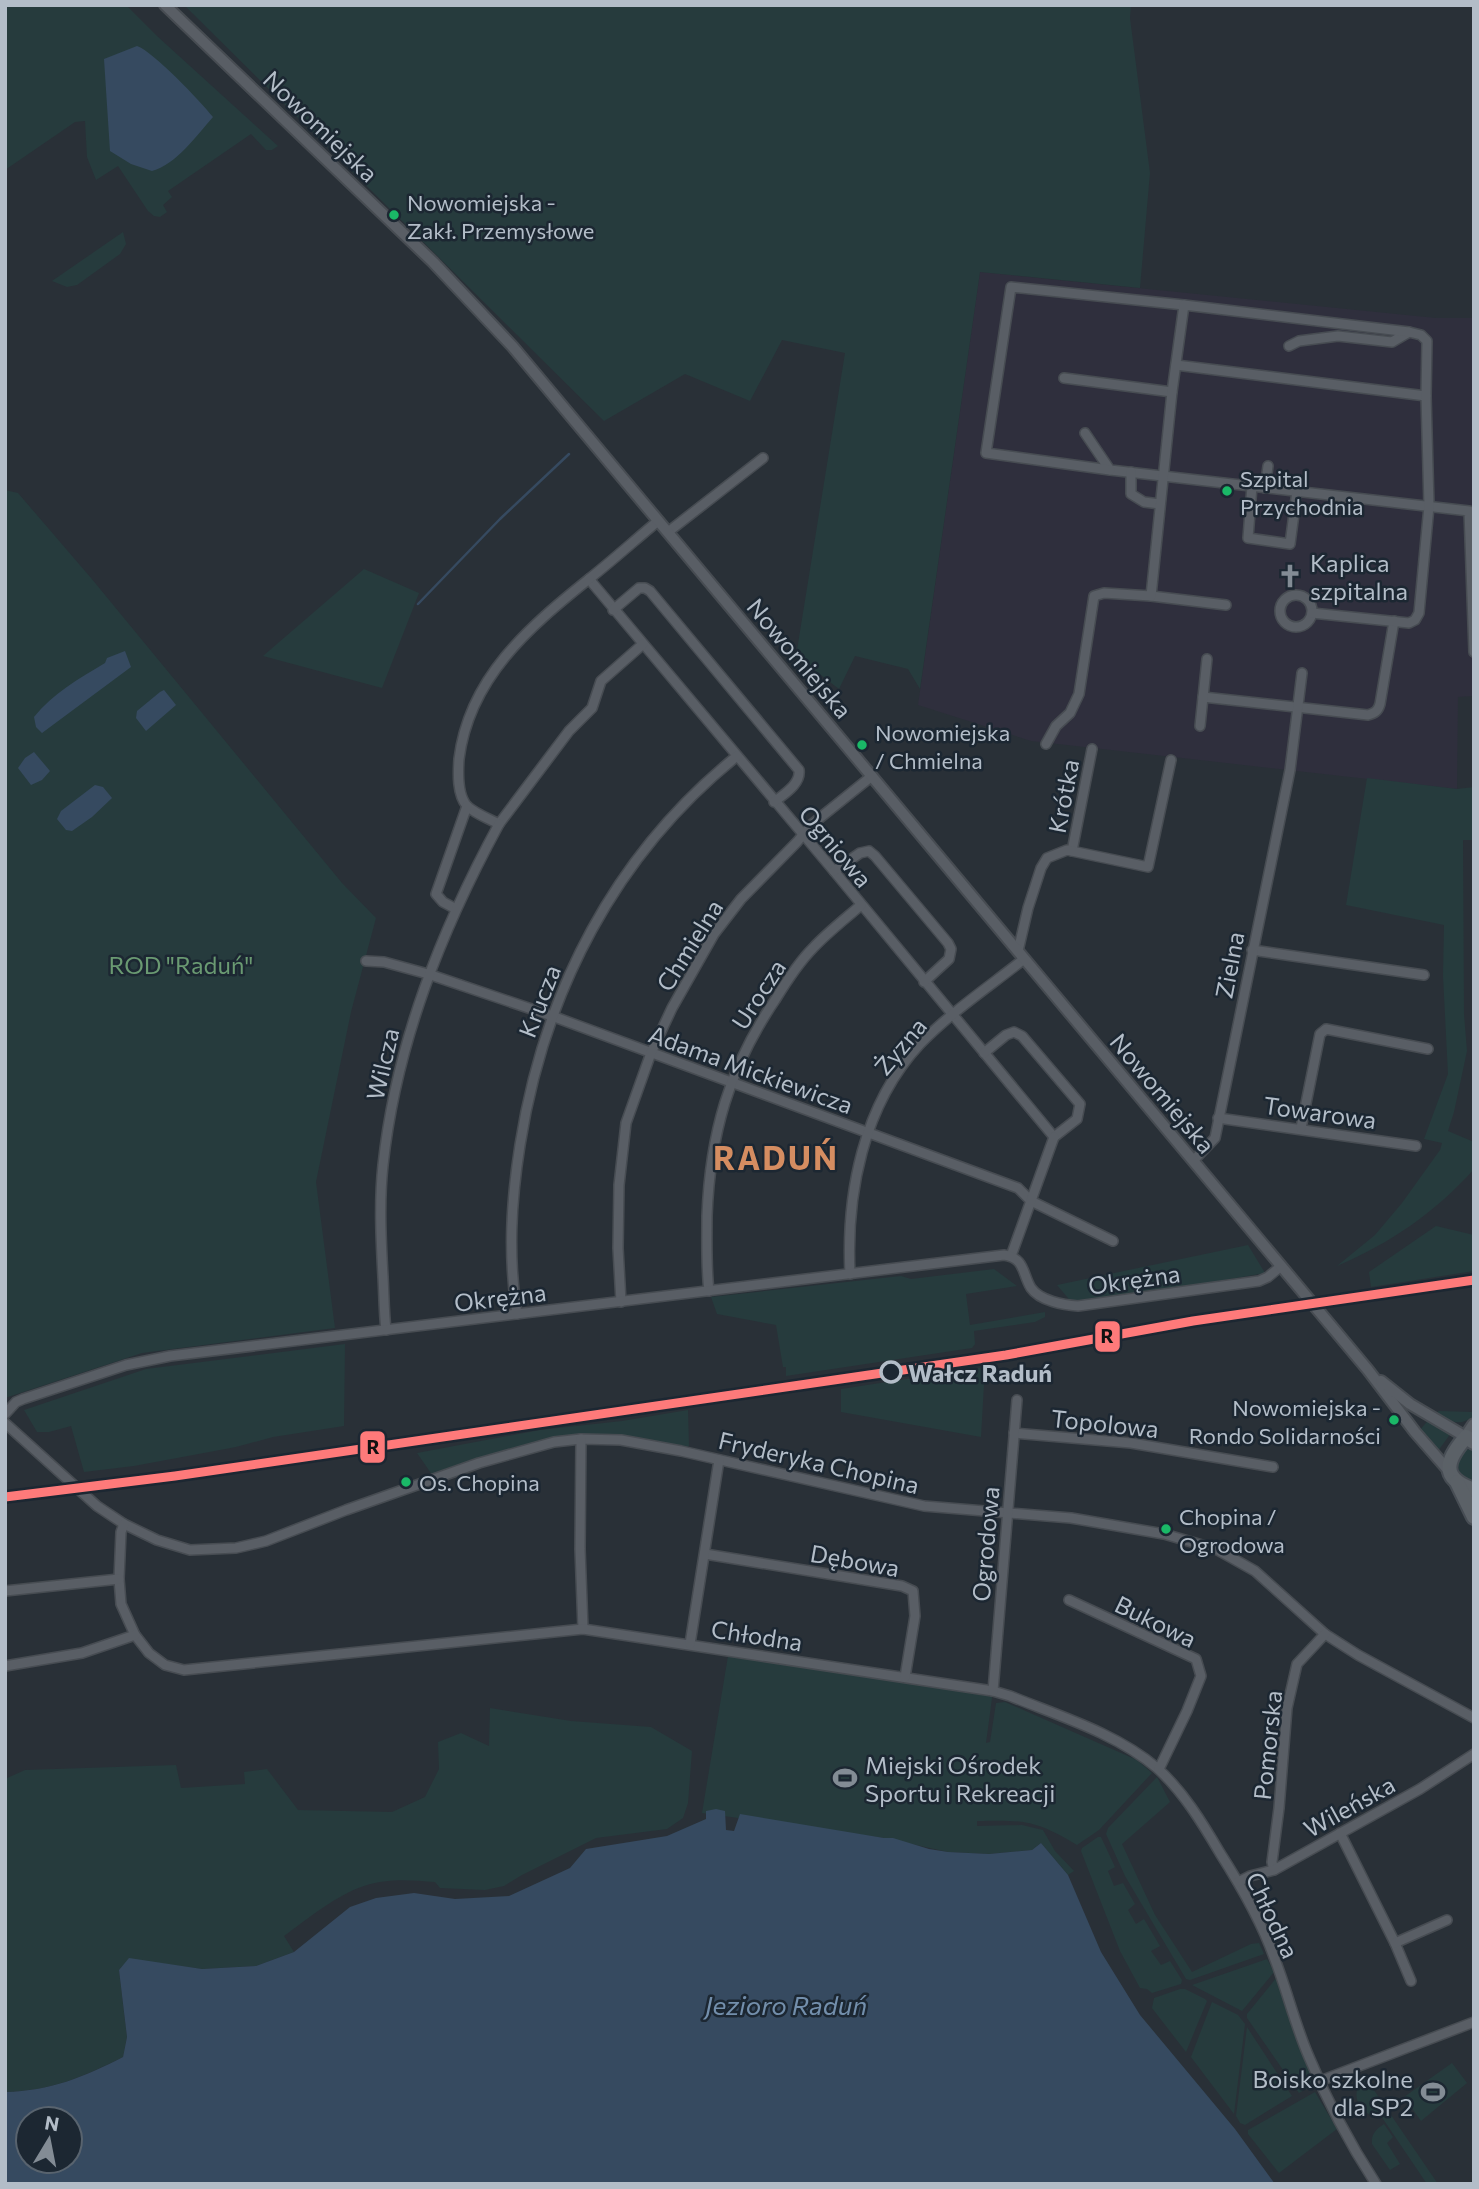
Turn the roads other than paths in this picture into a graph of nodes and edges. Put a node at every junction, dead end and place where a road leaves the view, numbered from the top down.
1 (165, 5) edge
2 (1184, 305) junction
3 (1409, 332) junction
4 (1289, 346) dead end
5 (1176, 365) junction
6 (1064, 378) dead end
7 (1172, 392) junction
8 (1426, 396) junction
9 (1085, 433) dead end
10 (762, 458) dead end
11 (1268, 466) dead end
12 (1110, 470) junction
13 (1131, 472) junction
14 (1163, 475) junction
15 (1252, 486) junction
16 (1265, 488) junction
17 (1297, 491) junction
18 (1160, 504) junction
19 (1429, 506) junction
20 (658, 521) junction
21 (668, 532) junction
22 (589, 579) junction
23 (1150, 596) junction
24 (1226, 605) dead end
25 (613, 610) junction
26 (1312, 613) dead end
27 (1394, 621) junction
28 (643, 644) junction
29 (1474, 652) edge
30 (1207, 659) dead end
31 (1302, 673) dead end
32 (1203, 696) junction
33 (1298, 707) junction
34 (1200, 726) dead end
35 (1046, 744) dead end
36 (1092, 749) dead end
37 (737, 756) junction
38 (1171, 760) dead end
39 (872, 776) junction
40 (774, 802) junction
41 (467, 806) junction
42 (499, 824) junction
43 (803, 835) junction
44 (1072, 851) junction
45 (834, 872) junction
46 (861, 905) junction
47 (456, 909) junction
48 (1252, 950) junction
49 (1021, 955) junction
50 (366, 961) dead end
51 (428, 974) junction
52 (1424, 975) dead end
53 (924, 982) junction
54 (552, 1016) junction
55 (953, 1016) junction
56 (1429, 1049) dead end
57 (652, 1053) junction
58 (984, 1053) junction
59 (730, 1081) junction
60 (1219, 1118) junction
61 (1301, 1128) junction
62 (867, 1132) junction
63 (1054, 1138) junction
64 (1416, 1146) dead end
65 (1193, 1161) junction
66 (1031, 1201) junction
67 (1113, 1241) dead end
68 (1011, 1256) junction
69 (1280, 1267) junction
70 (850, 1274) junction
71 (709, 1291) junction
72 (621, 1302) junction
73 (517, 1314) junction
74 (386, 1330) junction
75 (1368, 1370) junction
76 (1017, 1400) dead end
77 (5, 1414) edge
78 (5, 1423) edge
79 (1014, 1433) junction
80 (1471, 1435) edge
81 (581, 1439) junction
82 (719, 1460) junction
83 (1273, 1467) dead end
84 (1453, 1476) junction
85 (1474, 1490) edge
86 (1007, 1513) junction
87 (1474, 1517) edge
88 (124, 1524) junction
89 (705, 1554) junction
90 (119, 1579) junction
91 (5, 1591) edge
92 (1069, 1600) dead end
93 (583, 1629) junction
94 (1325, 1634) junction
95 (135, 1636) junction
96 (690, 1644) junction
97 (5, 1666) edge
98 (905, 1677) junction
99 (993, 1691) junction
100 (1474, 1717) edge
101 (1474, 1754) edge
102 (1159, 1769) junction
103 (1340, 1833) junction
104 (1274, 1870) junction
105 (1238, 1882) junction
106 (1447, 1920) dead end
107 (1395, 1943) junction
108 (1411, 1982) dead end
109 (1474, 2022) edge
110 (1320, 2081) junction
111 (1376, 2184) edge

1 - 20 street, Nowomiejska
2 - 3 street
2 - 5 street
2 - 12 street
3 - 4 street
3 - 8 street
5 - 7 street
5 - 8 street
6 - 7 street
7 - 14 street
8 - 19 street
9 - 12 street
10 - 21 street
11 - 16 street
12 - 13 street
13 - 14 street
13 - 18 street
14 - 15 street
14 - 18 street
15 - 16 street
15 - 17 street
16 - 17 street
17 - 19 street
18 - 23 street
19 - 27 street
19 - 29 street
20 - 21 street, Nowomiejska
20 - 22 street
21 - 39 street, Nowomiejska
22 - 25 street, Ogniowa
22 - 41 street
23 - 24 street
23 - 35 street
25 - 28 street, Ogniowa
25 - 40 street
26 - 27 street
27 - 33 street
28 - 37 street, Ogniowa
28 - 42 street, Wilcza
30 - 32 street
31 - 33 street, Zielna
32 - 33 street
32 - 34 street
33 - 48 street, Zielna
36 - 44 street, Krótka
37 - 40 street, Ogniowa
37 - 54 street, Krucza
38 - 44 street
39 - 43 street, Chmielna
39 - 49 street, Nowomiejska
40 - 43 street, Ogniowa
41 - 42 street
41 - 47 street
42 - 47 street, Wilcza
43 - 45 street, Ogniowa
43 - 57 street, Chmielna
44 - 49 street
45 - 46 street, Ogniowa
45 - 53 street
46 - 53 street, Ogniowa
46 - 59 street, Urocza
47 - 51 street, Wilcza
48 - 52 street
48 - 60 street, Zielna
49 - 55 street, Żyzna
49 - 65 street, Nowomiejska
50 - 51 street, Adama Mickiewicza
51 - 54 street, Adama Mickiewicza
51 - 74 street, Wilcza
53 - 55 street, Ogniowa
54 - 57 street, Adama Mickiewicza
54 - 73 street, Krucza
55 - 58 street, Ogniowa
55 - 62 street, Żyzna
56 - 61 street
57 - 59 street, Adama Mickiewicza
57 - 72 street, Chmielna
58 - 63 street, Ogniowa
58 - 63 street
59 - 62 street, Adama Mickiewicza
59 - 71 street, Urocza
60 - 61 street, Towarowa
60 - 65 street, Zielna
61 - 64 street, Towarowa
62 - 66 street, Adama Mickiewicza
62 - 70 street, Żyzna
63 - 66 street
65 - 69 street, Nowomiejska
66 - 67 street, Adama Mickiewicza
66 - 68 street
68 - 69 street, Okrężna
68 - 70 street, Okrężna
69 - 75 street, Nowomiejska
70 - 71 street, Okrężna
71 - 72 street, Okrężna
72 - 73 street, Okrężna
73 - 74 street, Okrężna
74 - 77 street, Okrężna
75 - 80 street, Nowomiejska
75 - 84 street, Nowomiejska
76 - 79 street, Ogrodowa
78 - 88 street, Fryderyka Chopina
79 - 83 street, Topolowa
79 - 86 street, Ogrodowa
80 - 84 main road
81 - 82 street, Fryderyka Chopina
81 - 88 street, Fryderyka Chopina
81 - 93 street
82 - 86 street, Fryderyka Chopina
82 - 89 street
84 - 85 main road
84 - 87 main road
86 - 94 street, Fryderyka Chopina
86 - 99 street, Ogrodowa
88 - 90 street, Chłodna
89 - 96 street
89 - 98 street, Dębowa
90 - 91 street
90 - 95 street, Chłodna
92 - 102 street, Bukowa
93 - 95 street, Chłodna
93 - 96 street, Chłodna
94 - 100 street, Fryderyka Chopina
94 - 104 street, Pomorska
95 - 97 street
96 - 98 street, Chłodna
98 - 99 street, Chłodna
99 - 102 street, Chłodna
101 - 103 street, Wileńska
102 - 105 street, Chłodna
103 - 104 street, Wileńska
103 - 107 street
104 - 105 street, Wileńska
105 - 110 street, Chłodna
106 - 107 street
107 - 108 street
109 - 110 street
110 - 111 street

